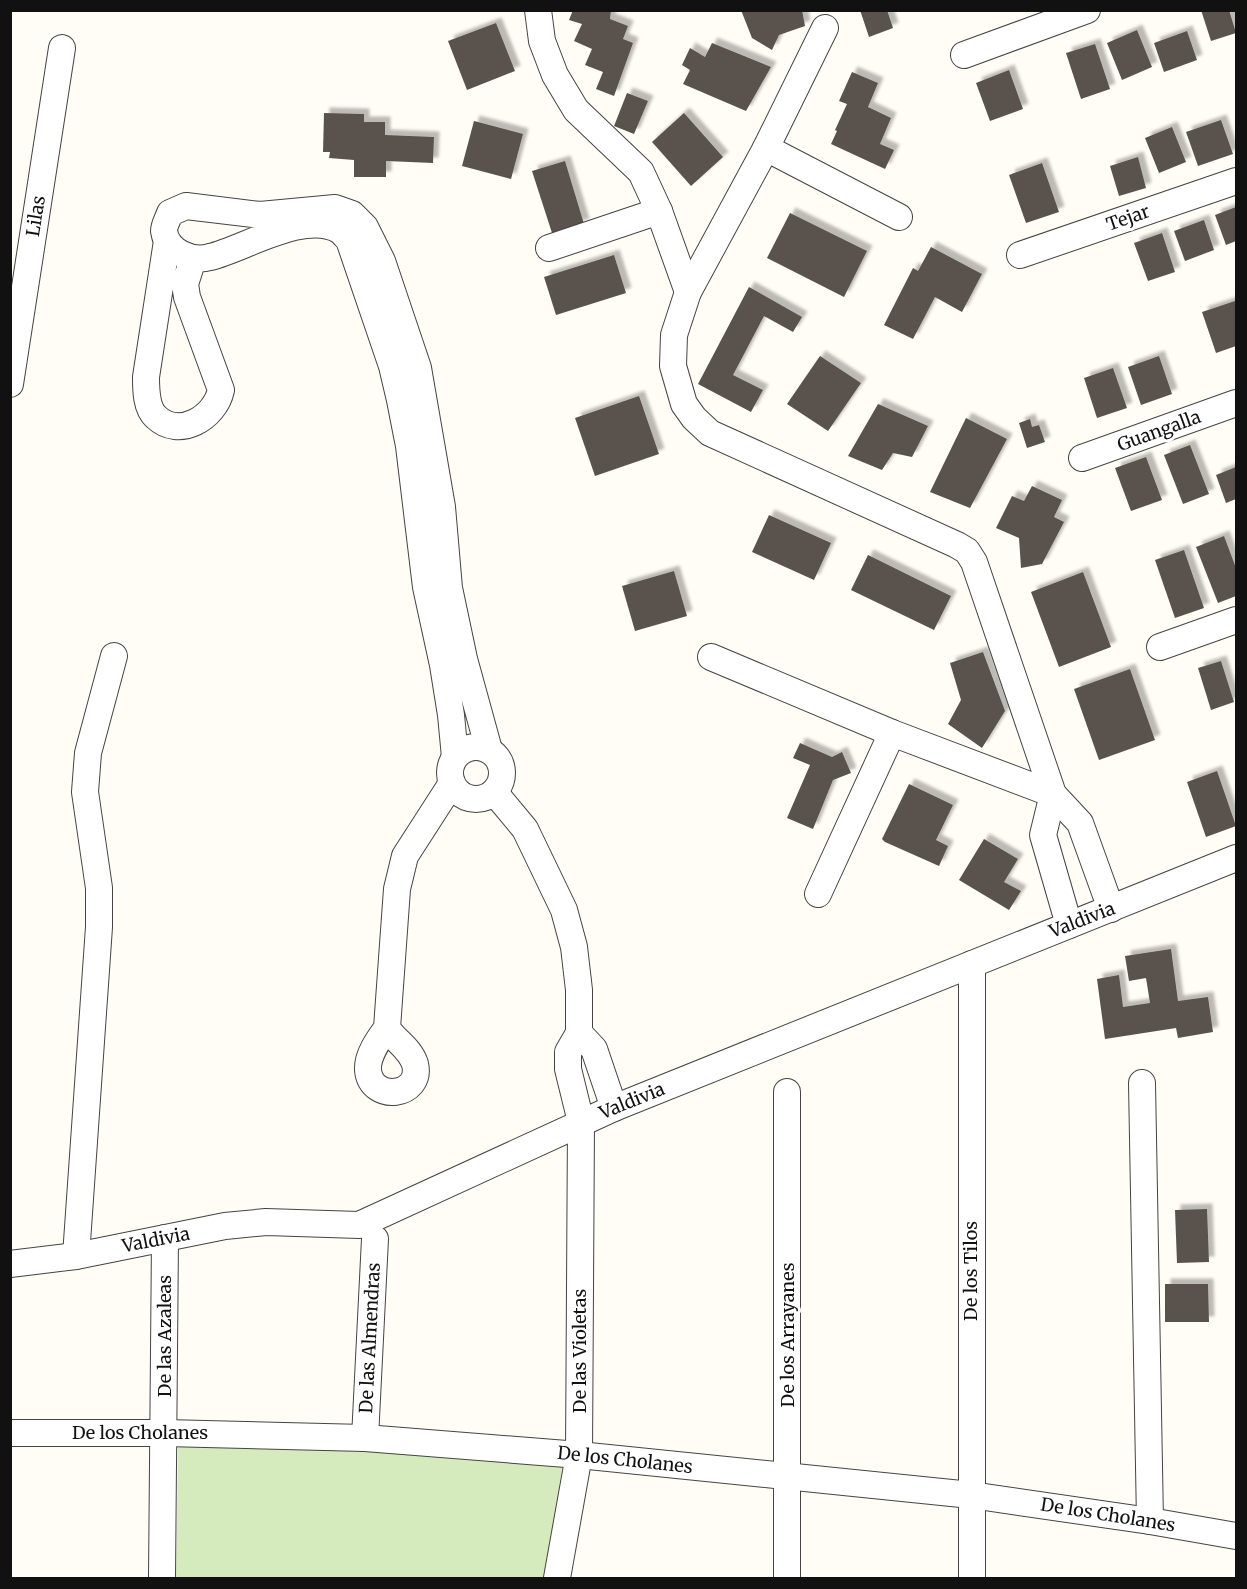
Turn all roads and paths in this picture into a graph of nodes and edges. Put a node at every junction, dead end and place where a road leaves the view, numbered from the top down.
1 (538, 10) edge
2 (1087, 10) edge
3 (825, 28) dead end
4 (62, 48) dead end
5 (964, 55) dead end
6 (766, 148) junction
7 (1236, 181) edge
8 (659, 211) junction
9 (899, 218) dead end
10 (167, 241) junction
11 (549, 248) dead end
12 (1020, 255) dead end
13 (193, 259) junction
14 (688, 292) junction
15 (10, 384) edge
16 (1236, 403) edge
17 (1082, 458) dead end
18 (1236, 620) edge
19 (1160, 647) dead end
20 (114, 656) dead end
21 (711, 657) dead end
22 (892, 733) junction
23 (489, 750) junction
24 (455, 757) junction
25 (452, 783) junction
26 (495, 793) junction
27 (1053, 794) junction
28 (1236, 858) edge
29 (1095, 864) junction
30 (1056, 879) junction
31 (818, 894) dead end
32 (1111, 909) junction
33 (1069, 924) junction
34 (972, 964) junction
35 (387, 1028) dead end
36 (579, 1033) junction
37 (1142, 1083) dead end
38 (787, 1092) dead end
39 (614, 1108) junction
40 (581, 1122) junction
41 (165, 1238) junction
42 (375, 1239) dead end
43 (76, 1256) junction
44 (10, 1264) edge
45 (10, 1433) edge
46 (165, 1433) junction
47 (365, 1438) junction
48 (579, 1455) junction
49 (788, 1476) junction
50 (971, 1495) junction
51 (1150, 1521) junction
52 (1236, 1536) edge
53 (162, 1578) edge
54 (557, 1578) edge
55 (787, 1578) edge
56 (972, 1578) edge

1 - 8 street
2 - 5 street
3 - 6 street
4 - 15 street, Lilas
6 - 9 street
6 - 14 street
7 - 12 street, Tejar
8 - 11 street
8 - 14 street
10 - 13 street
10 - 13 street
10 - 23 street
13 - 24 street
14 - 27 street
16 - 17 street, Guangalla
18 - 19 street
20 - 43 street
21 - 22 street
22 - 27 street
22 - 31 street
23 - 24 street
23 - 26 street
24 - 25 street
25 - 26 street
25 - 35 street
26 - 36 street
27 - 29 street
27 - 30 street
28 - 32 street, Valdivia
29 - 30 street
29 - 32 street
30 - 33 street
32 - 33 street, Valdivia
33 - 34 street, Valdivia
34 - 39 street, Valdivia
34 - 50 street, De los Tilos
36 - 39 street
36 - 40 street, De las Violetas
37 - 51 street
38 - 49 street, De los Arrayanes
39 - 40 street, Valdivia
40 - 41 street, Valdivia
40 - 48 street, De las Violetas
41 - 43 street, Valdivia
41 - 46 street, De las Azaleas
42 - 47 street, De las Almendras
43 - 44 street, Valdivia
45 - 46 street, De los Cholanes
46 - 47 street, De los Cholanes
46 - 53 street, De las Azaleas
47 - 48 street, De los Cholanes
48 - 49 street, De los Cholanes
48 - 54 street, De las Violetas
49 - 50 street, De los Cholanes
49 - 55 street, De los Arrayanes
50 - 51 street, De los Cholanes
50 - 56 street, De los Tilos
51 - 52 street, De los Cholanes

